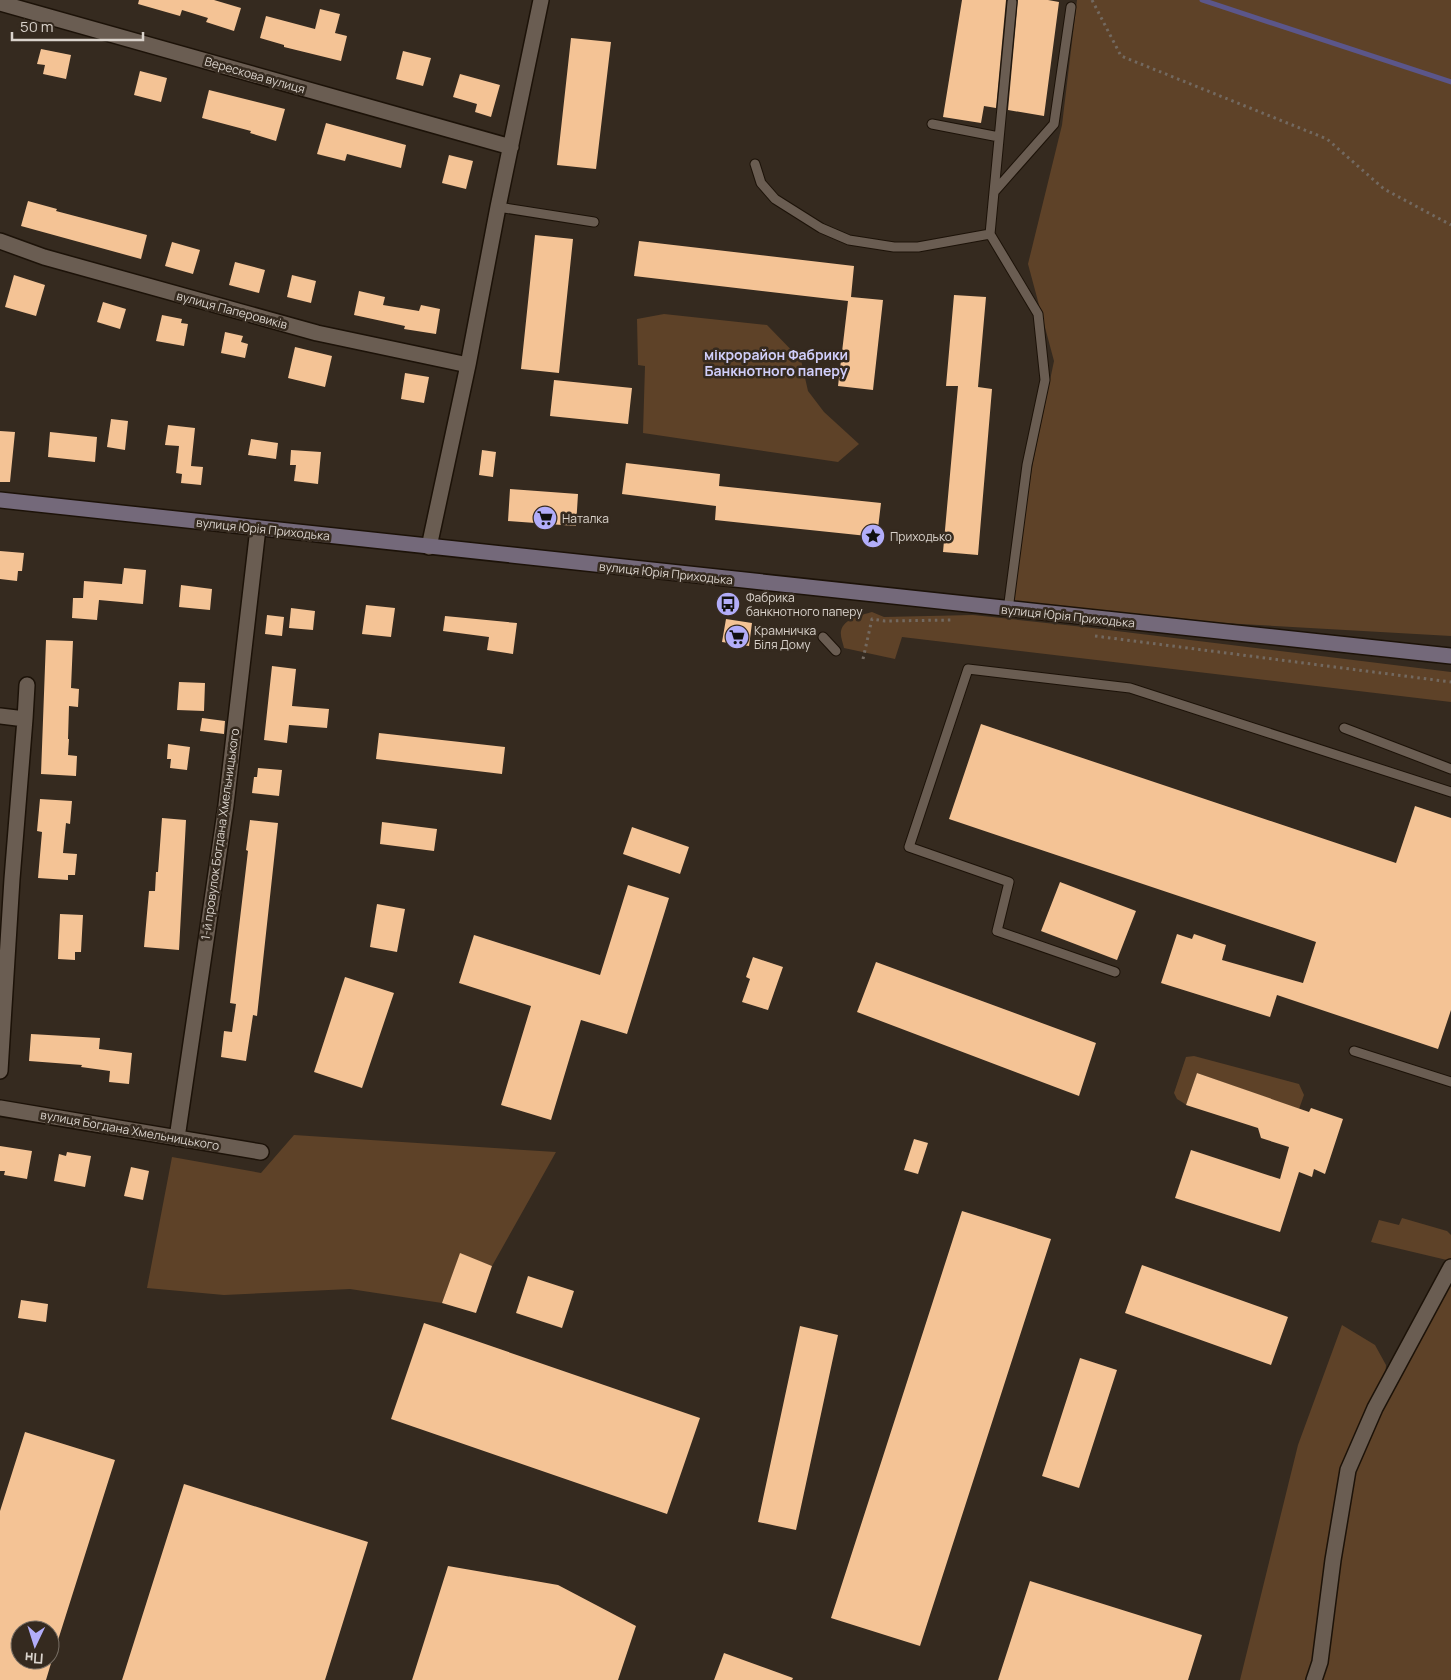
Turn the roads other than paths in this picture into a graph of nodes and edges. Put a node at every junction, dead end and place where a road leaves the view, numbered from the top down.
1 (541, 0) edge
2 (1012, 2) dead end
3 (0, 3) edge
4 (1071, 7) dead end
5 (932, 124) dead end
6 (999, 137) junction
7 (511, 147) junction
8 (755, 164) dead end
9 (994, 192) junction
10 (498, 207) junction
11 (594, 222) dead end
12 (990, 234) junction
13 (0, 241) edge
14 (468, 365) junction
15 (0, 500) edge
16 (258, 528) junction
17 (429, 547) junction
18 (1008, 610) junction
19 (823, 637) dead end
20 (836, 650) dead end
21 (1451, 656) edge
22 (28, 685) dead end
23 (0, 716) edge
24 (25, 719) junction
25 (1344, 728) dead end
26 (1451, 768) edge
27 (1451, 792) edge
28 (6, 878) edge
29 (1115, 972) dead end
30 (1354, 1051) dead end
31 (0, 1071) edge
32 (1451, 1082) edge
33 (0, 1108) edge
34 (177, 1138) junction
35 (261, 1152) dead end
36 (1451, 1267) edge
37 (1314, 1680) edge

1 - 7 street
2 - 6 lane
3 - 7 street, Верескова вулиця
4 - 9 lane
5 - 6 lane
6 - 9 lane
7 - 10 street
8 - 12 lane
9 - 12 lane
10 - 11 lane
10 - 14 street
12 - 18 lane
13 - 14 street, вулиця Паперовиків
14 - 17 street
15 - 16 street, вулиця Юрія Приходька
16 - 17 street, вулиця Юрія Приходька
16 - 34 street, 1-й провулок Богдана Хмельницького
17 - 18 street, вулиця Юрія Приходька
18 - 21 street, вулиця Юрія Приходька
19 - 20 lane
22 - 24 street
23 - 24 street
24 - 28 street
25 - 26 lane
27 - 29 lane
28 - 31 street
30 - 32 lane
33 - 34 street, вулиця Богдана Хмельницького
34 - 35 street, вулиця Богдана Хмельницького
36 - 37 street

